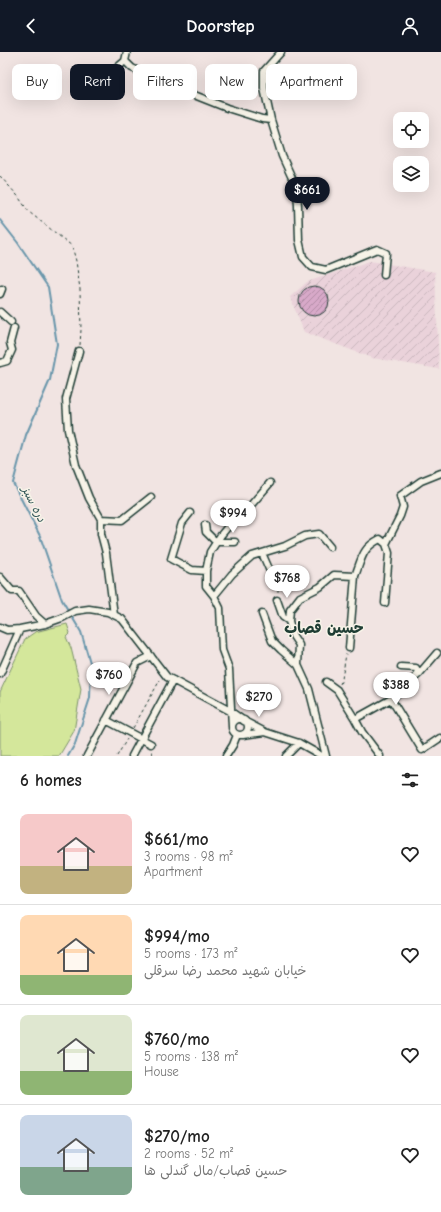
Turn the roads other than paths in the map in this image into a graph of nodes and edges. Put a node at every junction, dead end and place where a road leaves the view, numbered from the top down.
1 (127, 52) edge
2 (281, 52) edge
3 (125, 61) junction
4 (121, 64) edge
5 (271, 120) junction
6 (384, 275) dead end
7 (0, 312) edge
8 (79, 351) road end
9 (0, 363) edge
10 (441, 473) edge
11 (270, 483) dead end
12 (151, 498) dead end
13 (190, 513) dead end
14 (101, 519) junction
15 (205, 525) dead end
16 (216, 542) junction
17 (235, 542) dead end
18 (386, 544) junction
19 (330, 547) dead end
20 (262, 553) junction
21 (269, 569) road end
22 (206, 571) junction
23 (355, 576) junction
24 (0, 577) edge
25 (214, 596) junction
26 (277, 600) road end
27 (385, 603) dead end
28 (262, 614) dead end
29 (114, 615) junction
30 (289, 621) junction
31 (45, 624) junction
32 (0, 627) edge
33 (20, 629) junction
34 (349, 648) road end
35 (437, 653) dead end
36 (151, 656) junction
37 (298, 665) junction
38 (401, 667) dead end
39 (0, 674) edge
40 (419, 674) junction
41 (173, 680) junction
42 (326, 682) dead end
43 (391, 699) junction
44 (230, 711) junction
45 (355, 718) junction
46 (106, 720) junction
47 (244, 721) junction
48 (232, 727) junction
49 (265, 732) junction
50 (240, 735) junction
51 (440, 738) dead end
52 (141, 739) junction
53 (299, 743) junction
54 (151, 744) dead end
55 (87, 756) edge
56 (132, 756) edge
57 (226, 756) edge
58 (286, 756) edge
59 (322, 756) edge
60 (326, 756) edge
61 (380, 756) edge

1 - 3 street
2 - 5 street
3 - 4 street
3 - 5 street
5 - 6 street
7 - 9 street
8 - 14 street
10 - 18 street
11 - 16 street
12 - 14 street
13 - 22 street
14 - 29 street
15 - 16 street
16 - 17 street
16 - 22 street
18 - 23 street
18 - 27 street
19 - 20 street
20 - 21 street
20 - 25 street
22 - 25 street
23 - 30 street
23 - 34 street
24 - 31 street
25 - 44 street
26 - 30 street
28 - 37 street
29 - 31 street
29 - 36 street
30 - 37 street
31 - 33 street
32 - 33 street
33 - 39 street
35 - 40 street
36 - 41 street
36 - 46 street
37 - 60 street
38 - 40 street
40 - 43 street
41 - 44 street
41 - 52 street
42 - 45 street
43 - 45 street
43 - 51 street
44 - 47 street
44 - 48 street
45 - 61 street
46 - 52 street
46 - 55 street
47 - 48 street
47 - 49 street
47 - 50 street
48 - 50 street
49 - 50 street
49 - 53 street
50 - 57 street
52 - 54 street
52 - 56 street
53 - 58 street
53 - 59 street

